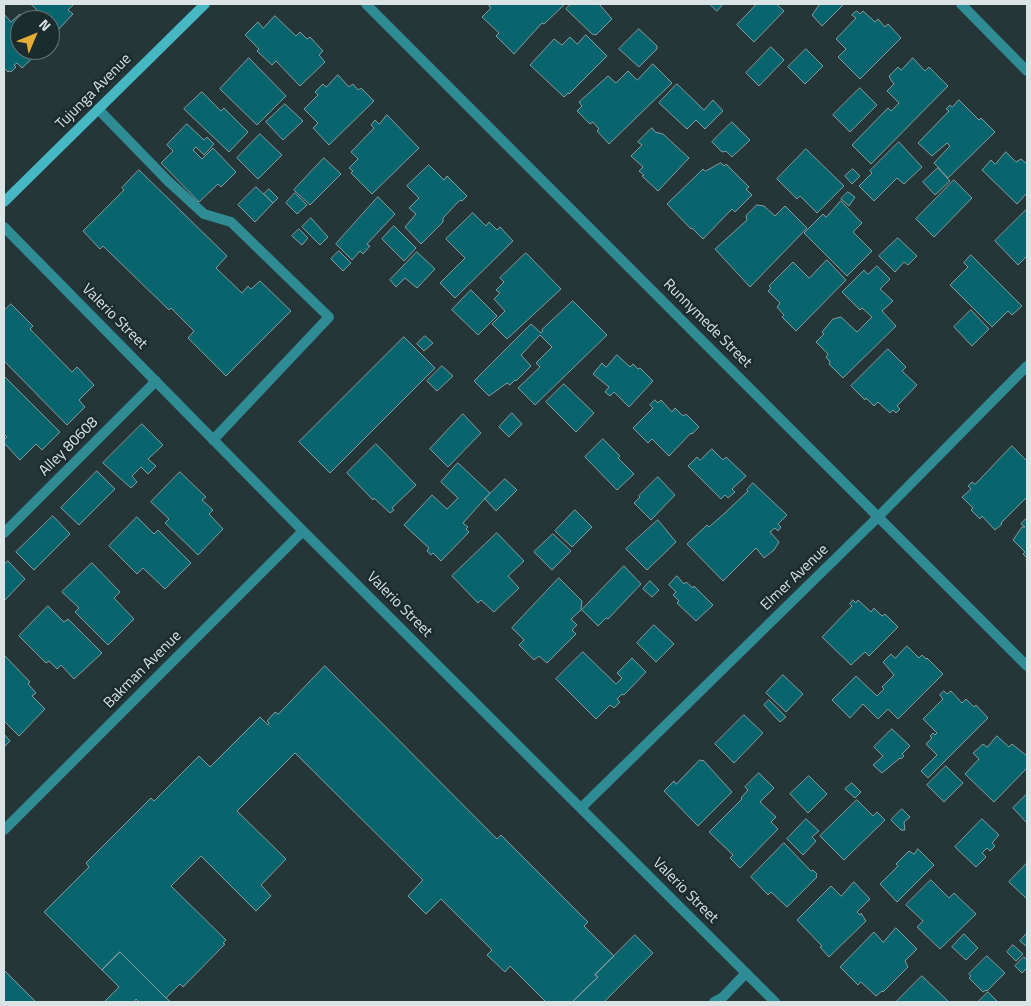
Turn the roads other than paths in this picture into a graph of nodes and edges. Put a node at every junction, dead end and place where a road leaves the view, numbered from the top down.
1 (205, 4) edge
2 (366, 4) edge
3 (961, 4) edge
4 (1027, 71) edge
5 (98, 110) junction
6 (4, 202) edge
7 (4, 227) edge
8 (1027, 366) edge
9 (156, 381) junction
10 (213, 440) junction
11 (878, 517) junction
12 (303, 531) junction
13 (4, 533) edge
14 (1027, 666) edge
15 (581, 808) junction
16 (4, 830) edge
17 (746, 973) junction
18 (714, 1002) edge
19 (775, 1002) edge

1 - 5 street, Tujunga Avenue
2 - 11 street, Runnymede Street
3 - 4 street
5 - 6 street, Tujunga Avenue
5 - 10 street
7 - 9 street, Valerio Street
8 - 11 street, Elmer Avenue
9 - 10 street, Valerio Street
9 - 13 street, Alley 80608
10 - 12 street, Valerio Street
11 - 14 street, Runnymede Street
11 - 15 street, Elmer Avenue
12 - 15 street, Valerio Street
12 - 16 street, Bakman Avenue
15 - 17 street, Valerio Street
17 - 18 street
17 - 19 street, Valerio Street

